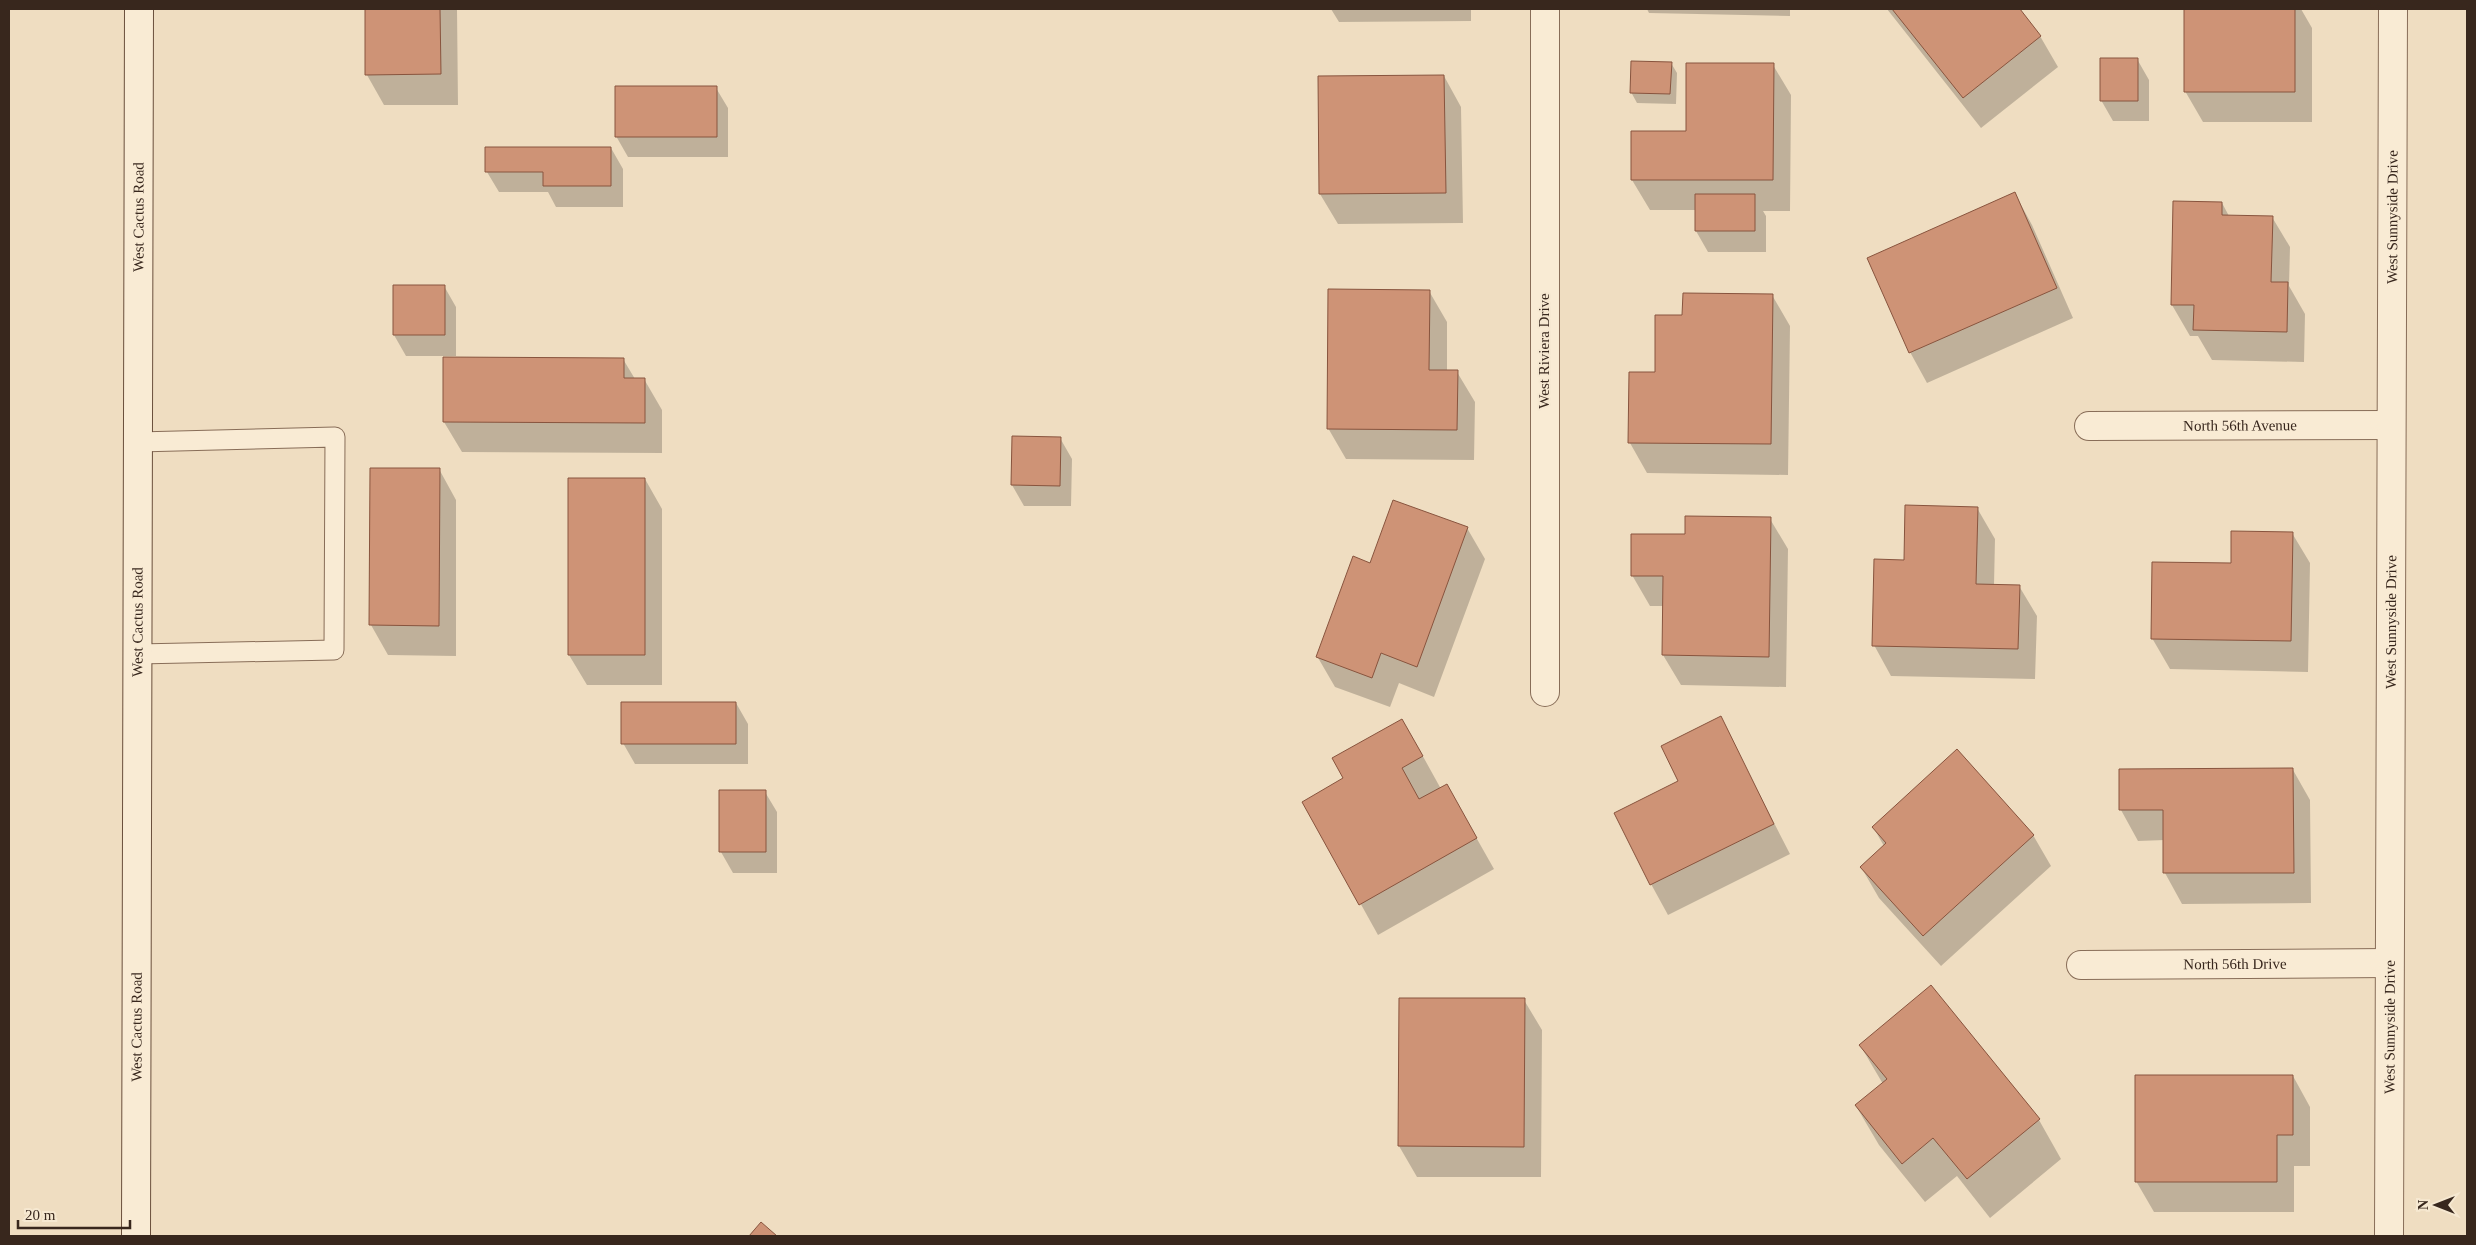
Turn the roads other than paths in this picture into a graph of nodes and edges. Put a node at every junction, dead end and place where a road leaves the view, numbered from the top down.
1 (140, 9) edge
2 (1545, 9) edge
3 (2392, 9) edge
4 (2391, 424) junction
5 (2089, 426) dead end
6 (138, 442) junction
7 (138, 654) junction
8 (1545, 692) dead end
9 (2389, 963) junction
10 (2081, 965) dead end
11 (136, 1236) edge
12 (2389, 1236) edge

1 - 6 street, West Cactus Road
2 - 8 street, West Riviera Drive
3 - 4 street, West Sunnyside Drive
4 - 5 street, North 56th Avenue
4 - 9 street, West Sunnyside Drive
6 - 7 street, West Cactus Road
6 - 7 lane
7 - 11 street, West Cactus Road
9 - 10 street, North 56th Drive
9 - 12 street, West Sunnyside Drive

